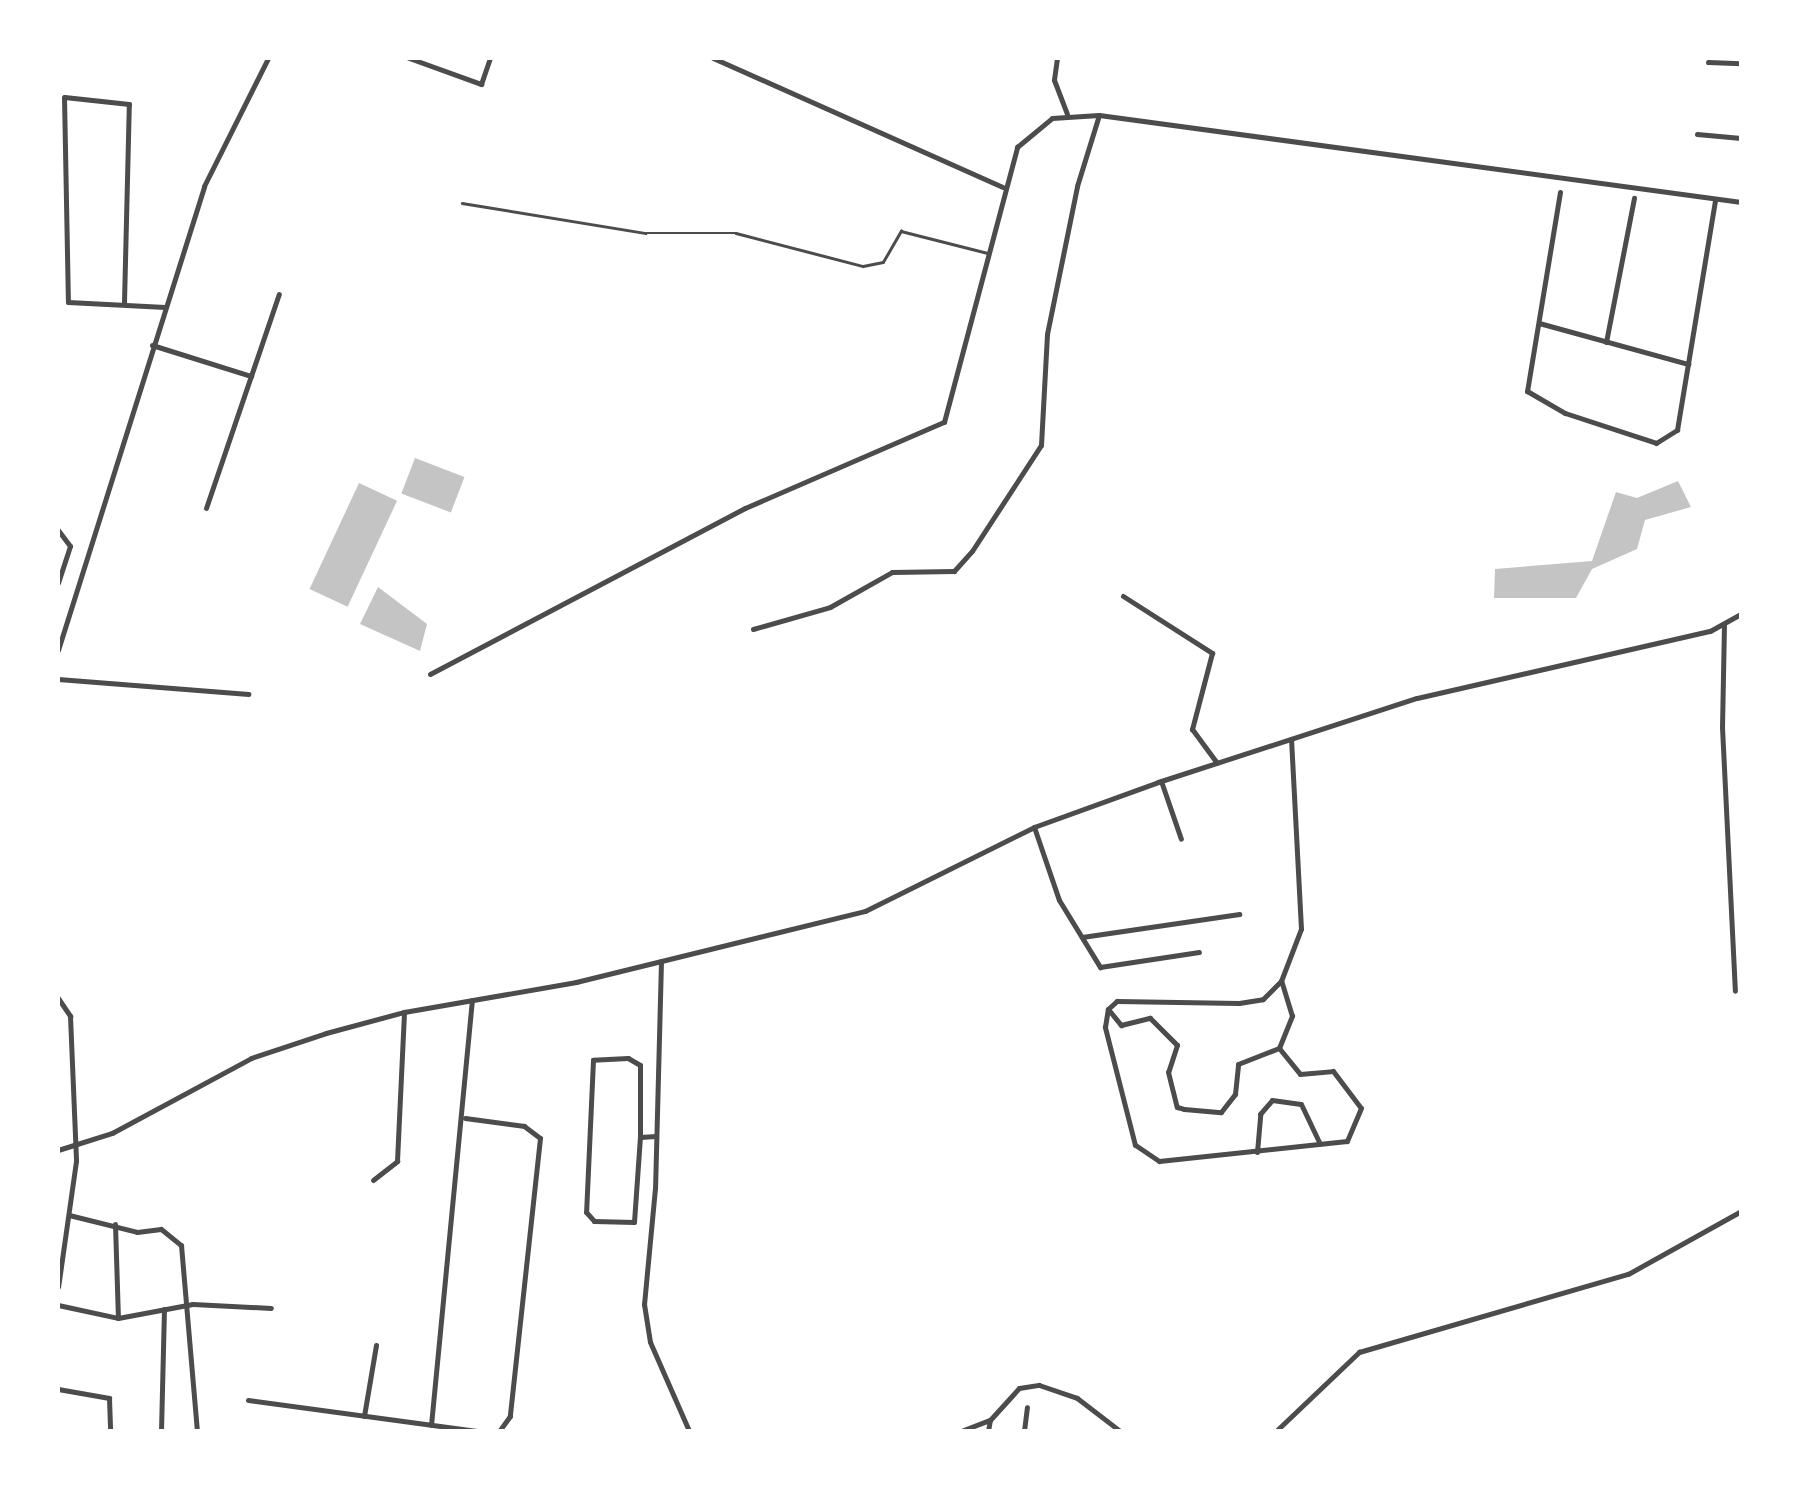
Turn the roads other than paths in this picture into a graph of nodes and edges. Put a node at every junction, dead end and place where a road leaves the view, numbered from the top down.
1 (268, 58) edge
2 (408, 58) edge
3 (490, 58) edge
4 (713, 58) edge
5 (1058, 58) edge
6 (1708, 62) dead end
7 (1741, 63) edge
8 (1067, 114) junction
9 (1099, 115) junction
10 (1697, 134) dead end
11 (1741, 138) edge
12 (1003, 187) junction
13 (1560, 192) dead end
14 (1634, 198) dead end
15 (1715, 200) junction
16 (1741, 202) edge
17 (462, 203) dead end
18 (988, 253) junction
19 (279, 294) dead end
20 (124, 302) junction
21 (165, 307) junction
22 (1539, 323) junction
23 (1606, 342) junction
24 (152, 345) junction
25 (1688, 364) junction
26 (251, 376) junction
27 (206, 508) dead end
28 (58, 530) edge
29 (58, 583) edge
30 (1123, 596) dead end
31 (1741, 614) edge
32 (1724, 624) junction
33 (753, 629) dead end
34 (58, 650) edge
35 (430, 674) dead end
36 (58, 679) edge
37 (248, 694) dead end
38 (1291, 739) junction
39 (1217, 763) junction
40 (1161, 781) junction
41 (1034, 827) junction
42 (1181, 839) dead end
43 (1239, 914) dead end
44 (1082, 937) junction
45 (1199, 952) dead end
46 (661, 961) junction
47 (1281, 981) junction
48 (1735, 991) dead end
49 (58, 998) edge
50 (472, 1000) junction
51 (1108, 1009) junction
52 (404, 1012) junction
53 (1279, 1048) junction
54 (465, 1118) junction
55 (656, 1136) junction
56 (640, 1137) junction
57 (1320, 1144) junction
58 (74, 1146) junction
59 (58, 1150) edge
60 (1258, 1152) junction
61 (373, 1180) dead end
62 (1741, 1212) edge
63 (69, 1215) junction
64 (116, 1224) junction
65 (58, 1287) edge
66 (58, 1305) edge
67 (189, 1305) junction
68 (271, 1308) dead end
69 (164, 1309) junction
70 (118, 1318) junction
71 (376, 1345) dead end
72 (58, 1389) edge
73 (248, 1400) dead end
74 (1027, 1407) dead end
75 (364, 1416) junction
76 (990, 1420) junction
77 (431, 1425) junction
78 (110, 1431) edge
79 (161, 1431) edge
80 (197, 1431) edge
81 (477, 1431) edge
82 (499, 1431) edge
83 (689, 1431) edge
84 (961, 1431) edge
85 (988, 1431) edge
86 (1024, 1431) edge
87 (1120, 1431) edge
88 (1276, 1431) edge

1 - 21 street
2 - 3 street
4 - 12 street
5 - 8 street
6 - 7 street
8 - 9 street
8 - 12 street
9 - 15 street
9 - 33 street
10 - 11 street
12 - 18 street
13 - 22 street
14 - 23 street
15 - 16 street
15 - 25 street
17 - 18 lane
18 - 35 street
19 - 26 street
20 - 20 street
20 - 21 street
21 - 24 street
22 - 23 street
22 - 25 street
23 - 25 street
24 - 26 street
24 - 34 street
26 - 27 street
28 - 29 street
30 - 39 street
31 - 32 street
32 - 38 street
32 - 48 street
36 - 37 street
38 - 39 street
38 - 47 street
39 - 40 street
40 - 41 street
40 - 42 street
41 - 44 street
41 - 46 street
43 - 44 street
44 - 45 street
46 - 50 street
46 - 55 street
47 - 51 street
47 - 53 street
49 - 58 street
50 - 52 street
50 - 54 street
51 - 53 street
51 - 60 street
52 - 58 street
52 - 61 street
53 - 57 street
54 - 77 street
54 - 82 street
55 - 56 street
55 - 83 street
56 - 56 street
57 - 60 street
57 - 60 street
58 - 59 street
58 - 63 street
62 - 88 street
63 - 64 street
63 - 65 street
64 - 67 street
64 - 70 street
66 - 70 street
67 - 68 street
67 - 69 street
67 - 80 street
69 - 70 street
69 - 79 street
71 - 75 street
72 - 78 street
73 - 75 street
74 - 86 street
75 - 77 street
76 - 84 street
76 - 85 street
76 - 87 street
77 - 81 street

